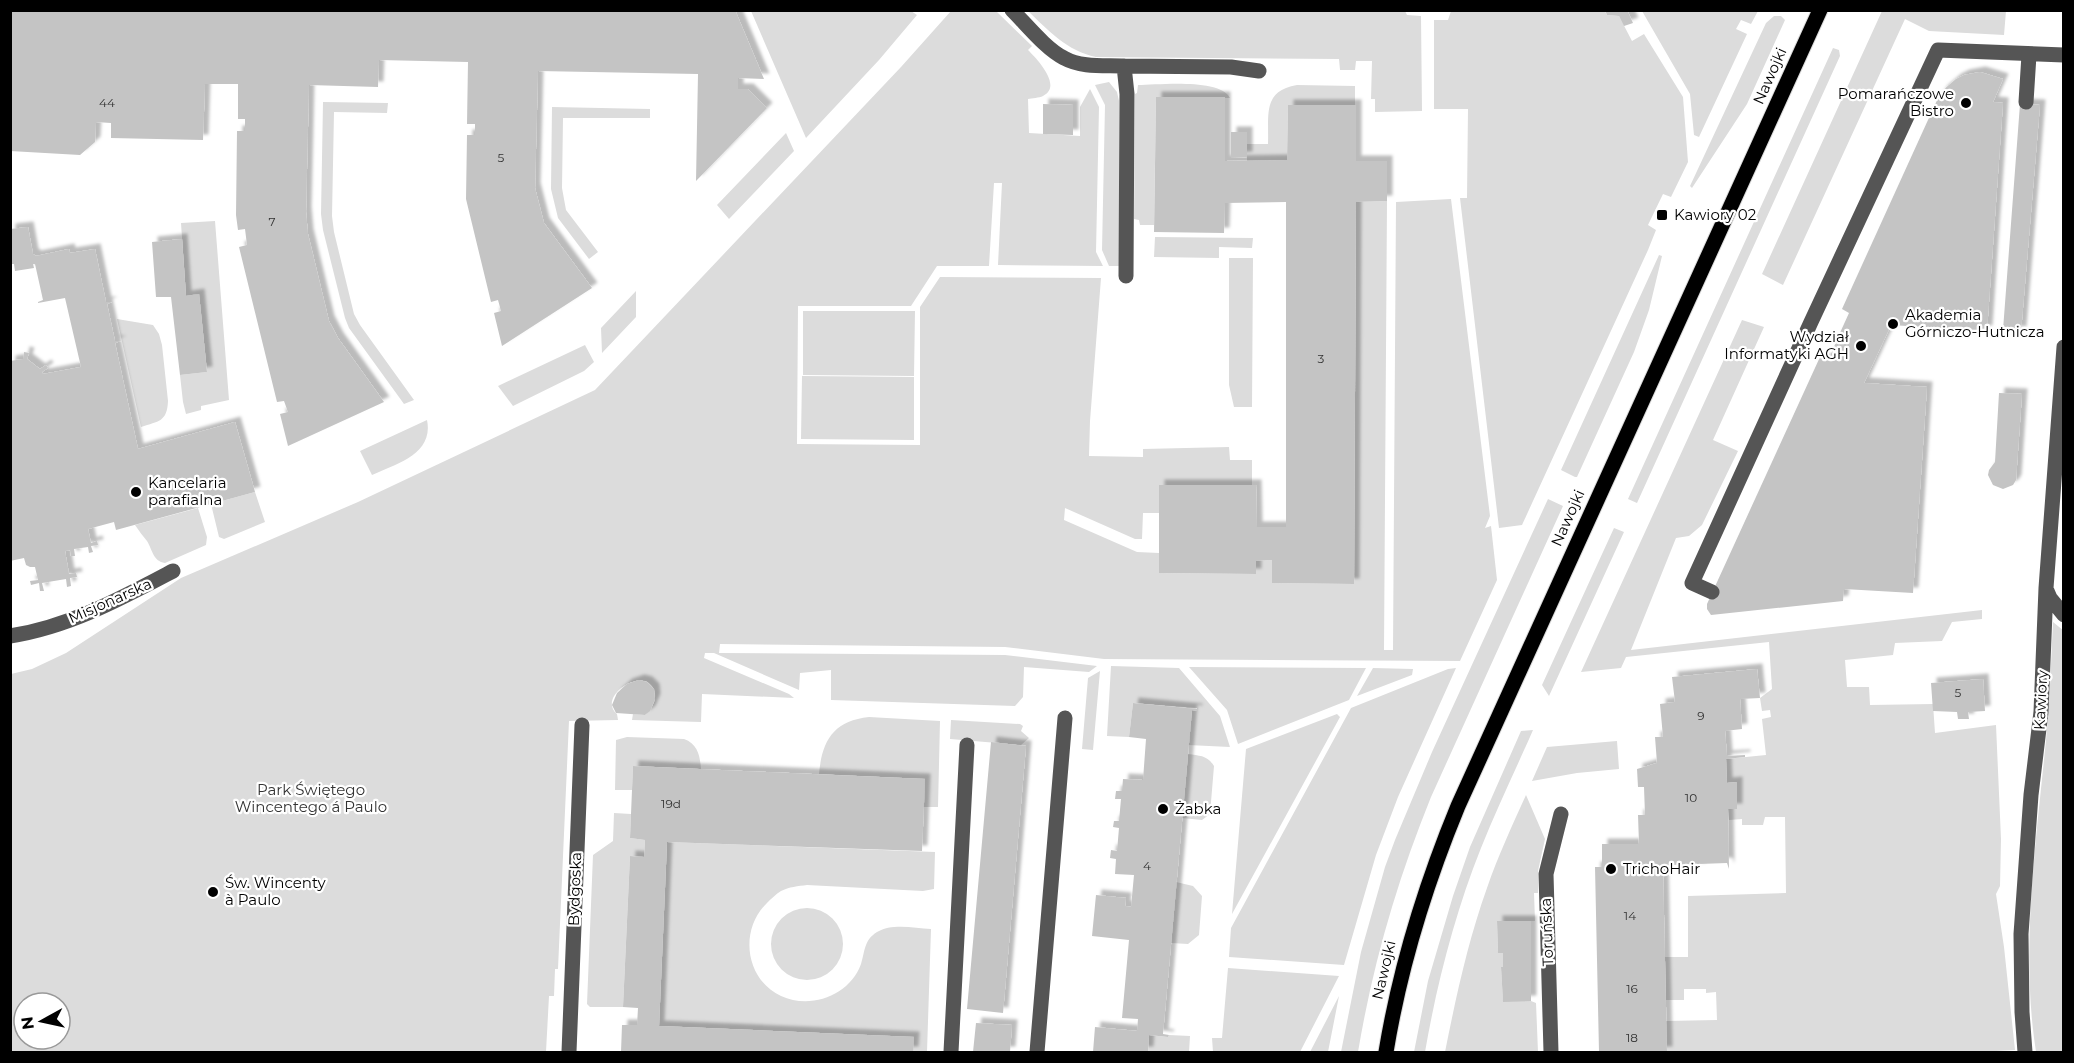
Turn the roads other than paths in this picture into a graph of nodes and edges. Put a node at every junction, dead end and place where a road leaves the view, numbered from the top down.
1 (1012, 10) edge
2 (1820, 10) edge
3 (2029, 55) junction
4 (2064, 55) edge
5 (1124, 66) junction
6 (1259, 71) dead end
7 (2026, 102) dead end
8 (1126, 276) dead end
9 (2064, 347) edge
10 (173, 571) dead end
11 (2046, 588) junction
12 (1712, 592) dead end
13 (2064, 615) edge
14 (10, 636) edge
15 (1065, 718) dead end
16 (582, 725) dead end
17 (967, 745) dead end
18 (1561, 814) dead end
19 (568, 1053) edge
20 (951, 1053) edge
21 (1037, 1053) edge
22 (1386, 1053) edge
23 (1551, 1053) edge
24 (2025, 1053) edge

1 - 5 street
2 - 22 main road, Nawojki
3 - 4 street
3 - 7 street
3 - 12 street
5 - 6 street
5 - 8 street
9 - 11 street, Kawiory
10 - 14 street, Misjonarska
11 - 13 street
11 - 24 street, Kawiory
15 - 21 street
16 - 19 street, Bydgoska
17 - 20 street
18 - 23 street, Toruńska

